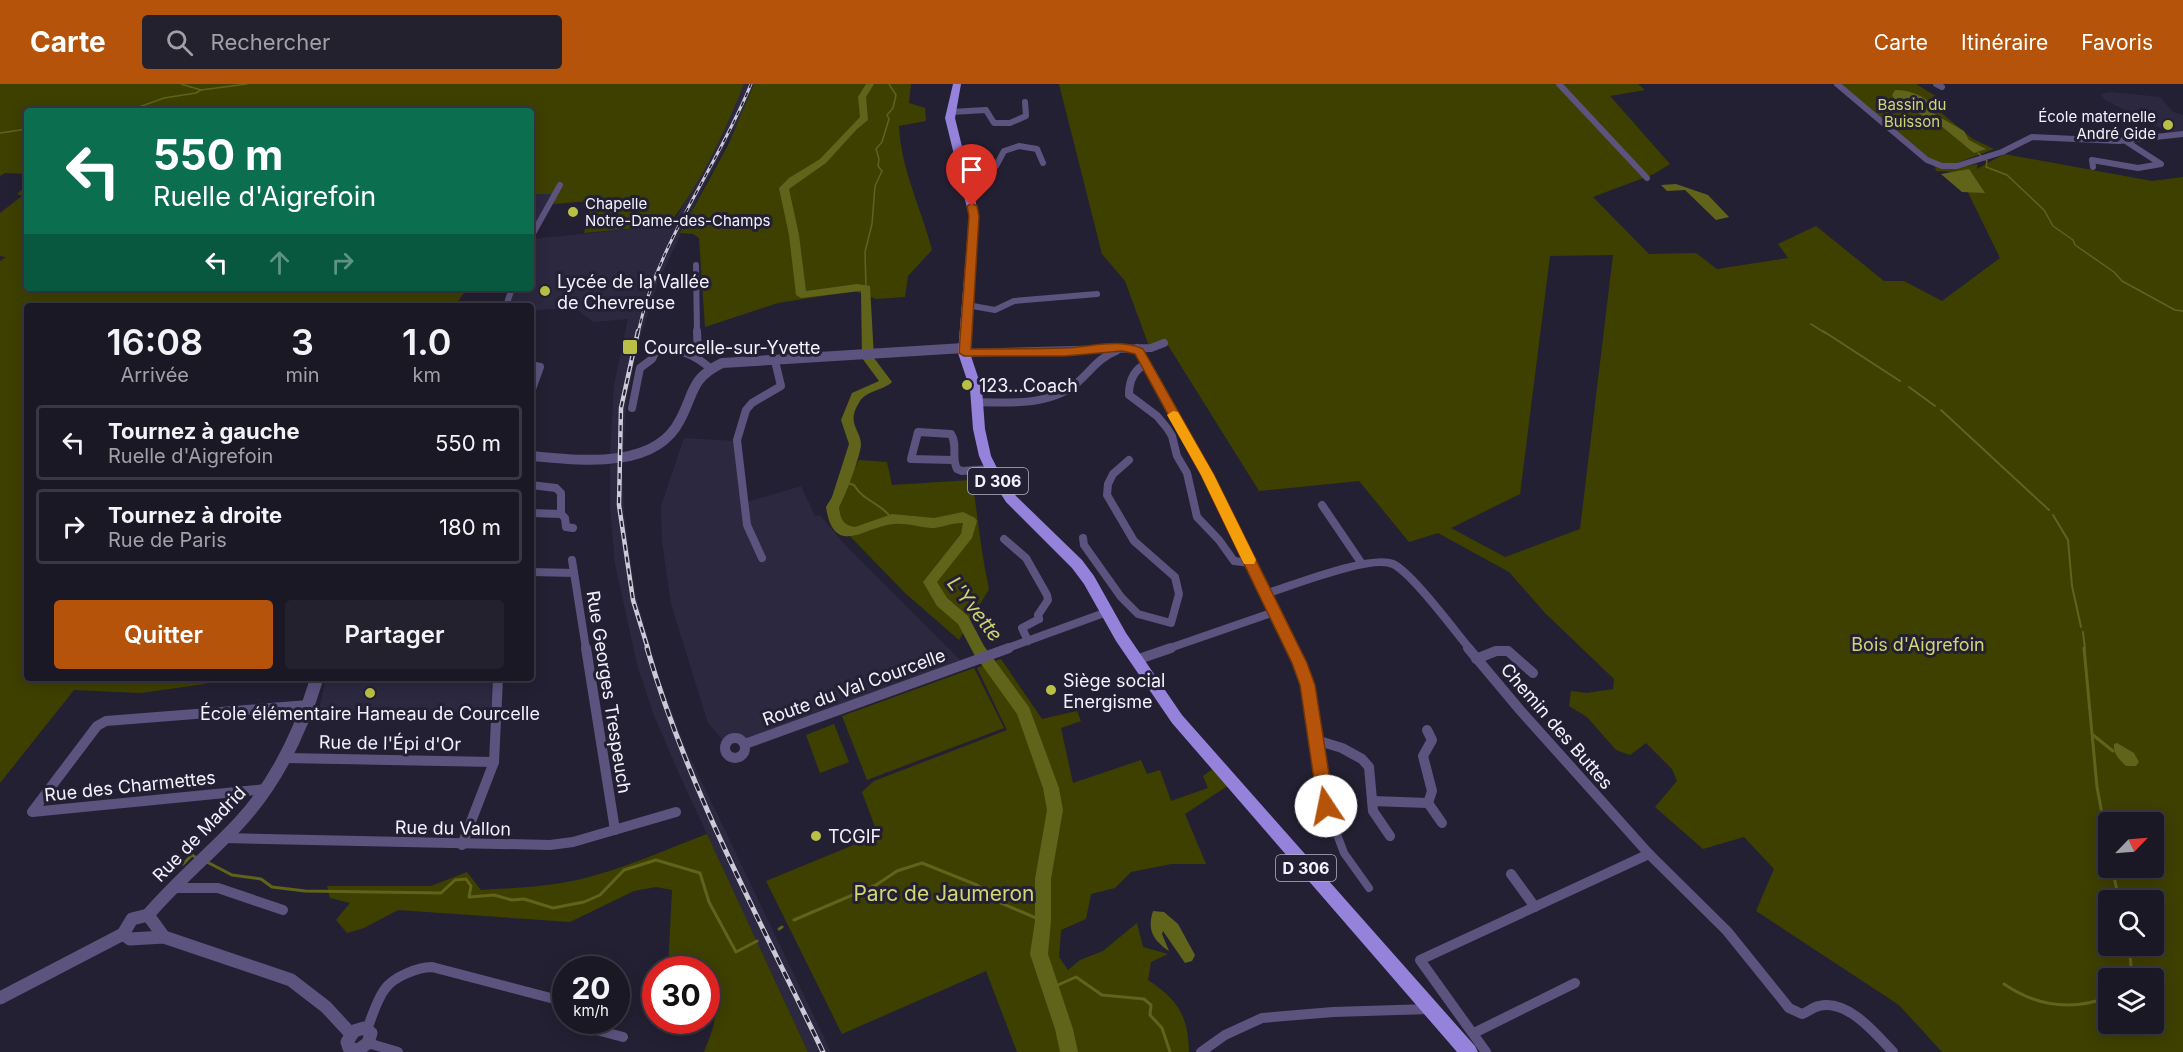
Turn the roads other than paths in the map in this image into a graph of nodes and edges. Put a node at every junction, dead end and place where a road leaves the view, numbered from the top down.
1 (957, 84) edge
2 (1559, 84) edge
3 (1837, 84) edge
4 (1025, 102) dead end
5 (950, 112) junction
6 (2183, 134) edge
7 (2124, 140) junction
8 (1043, 162) dead end
9 (2093, 167) dead end
10 (963, 170) junction
11 (1647, 178) dead end
12 (560, 184) dead end
13 (534, 232) edge
14 (696, 265) dead end
15 (1097, 294) dead end
16 (967, 305) junction
17 (1164, 343) dead end
18 (1136, 349) junction
19 (964, 350) junction
20 (698, 357) junction
21 (775, 361) junction
22 (1146, 364) junction
23 (534, 366) edge
24 (710, 368) junction
25 (534, 384) edge
26 (977, 402) junction
27 (632, 408) dead end
28 (534, 456) edge
29 (953, 460) junction
30 (1129, 460) dead end
31 (991, 469) junction
32 (534, 485) edge
33 (1322, 505) dead end
34 (534, 513) edge
35 (561, 514) junction
36 (573, 528) dead end
37 (1004, 538) dead end
38 (1083, 538) dead end
39 (762, 558) dead end
40 (572, 560) dead end
41 (1251, 563) junction
42 (1362, 564) junction
43 (534, 572) edge
44 (574, 573) junction
45 (1265, 594) junction
46 (1107, 612) junction
47 (1274, 612) junction
48 (1039, 619) junction
49 (1050, 633) junction
50 (1028, 641) junction
51 (1476, 659) junction
52 (1136, 660) junction
53 (1533, 673) dead end
54 (316, 681) edge
55 (498, 681) edge
56 (309, 705) junction
57 (1427, 730) dead end
58 (1316, 740) junction
59 (745, 744) dead end
60 (286, 758) junction
61 (494, 762) junction
62 (266, 789) junction
63 (1372, 801) junction
64 (1428, 802) junction
65 (1326, 806) joint
66 (676, 812) dead end
67 (1442, 823) dead end
68 (615, 830) junction
69 (1390, 836) dead end
70 (224, 838) junction
71 (462, 845) junction
72 (1649, 854) junction
73 (1511, 874) dead end
74 (170, 888) junction
75 (1369, 888) dead end
76 (1535, 907) junction
77 (283, 910) dead end
78 (150, 918) junction
79 (129, 936) junction
80 (164, 938) junction
81 (1575, 983) dead end
82 (0, 998) edge
83 (552, 998) edge
84 (1431, 1009) junction
85 (1474, 1033) junction
86 (609, 1034) edge
87 (623, 1038) dead end
88 (361, 1044) edge
89 (398, 1052) edge
90 (1201, 1052) edge
91 (1468, 1052) edge
92 (1485, 1052) edge
93 (1893, 1052) edge

1 - 5 main road
2 - 11 street
3 - 7 street
4 - 5 street
5 - 10 main road
6 - 7 street
7 - 9 street
8 - 10 street
10 - 16 main road
12 - 13 street
14 - 20 street
15 - 16 street
16 - 19 main road
17 - 18 street
18 - 19 street
18 - 22 street
18 - 26 street
19 - 21 street
19 - 26 main road, D 306
20 - 24 street
20 - 27 street
21 - 24 street
21 - 39 street
22 - 41 street
22 - 41 street
23 - 25 street
24 - 28 street
26 - 31 main road, D 306
29 - 29 street
29 - 31 street
30 - 38 street
31 - 46 main road, D 306
32 - 35 street
33 - 42 street
34 - 35 street
35 - 36 street
37 - 48 street
40 - 44 street, Rue Georges Trespeuch
41 - 45 street
42 - 45 street, Chemin des Buttes
42 - 51 street, Chemin des Buttes
43 - 44 street
44 - 68 street, Rue Georges Trespeuch
45 - 47 street
46 - 49 street
46 - 52 main road, D 306
47 - 52 street
47 - 58 street
48 - 49 street
48 - 50 street
49 - 50 street
50 - 59 street, Route du Val Courcelle
51 - 53 street
51 - 72 street, Chemin des Buttes
52 - 84 main road, D 306
54 - 56 street, Rue de Madrid
55 - 61 street
56 - 60 street, Rue de Madrid
56 - 62 street, Rue des Charmettes
57 - 64 street
58 - 63 street
58 - 65 street
60 - 61 street, Rue de l'Épi d'Or
60 - 62 street, Rue de Madrid
61 - 71 street
62 - 70 street, Rue de Madrid
63 - 64 street
63 - 69 street
64 - 67 street
65 - 75 street
66 - 68 street, Rue du Vallon
68 - 71 street, Rue du Vallon
70 - 71 street, Rue du Vallon
70 - 74 street, Rue de Madrid
72 - 76 street
72 - 93 street, Chemin des Buttes
73 - 76 street
74 - 77 street
74 - 78 street, Rue de Madrid
76 - 85 street
78 - 79 street
78 - 79 street
78 - 80 street
79 - 80 street
79 - 82 street
80 - 88 street
81 - 85 street
83 - 88 street
84 - 90 street
84 - 91 main road, D 306
85 - 92 street
86 - 87 street
88 - 89 street

